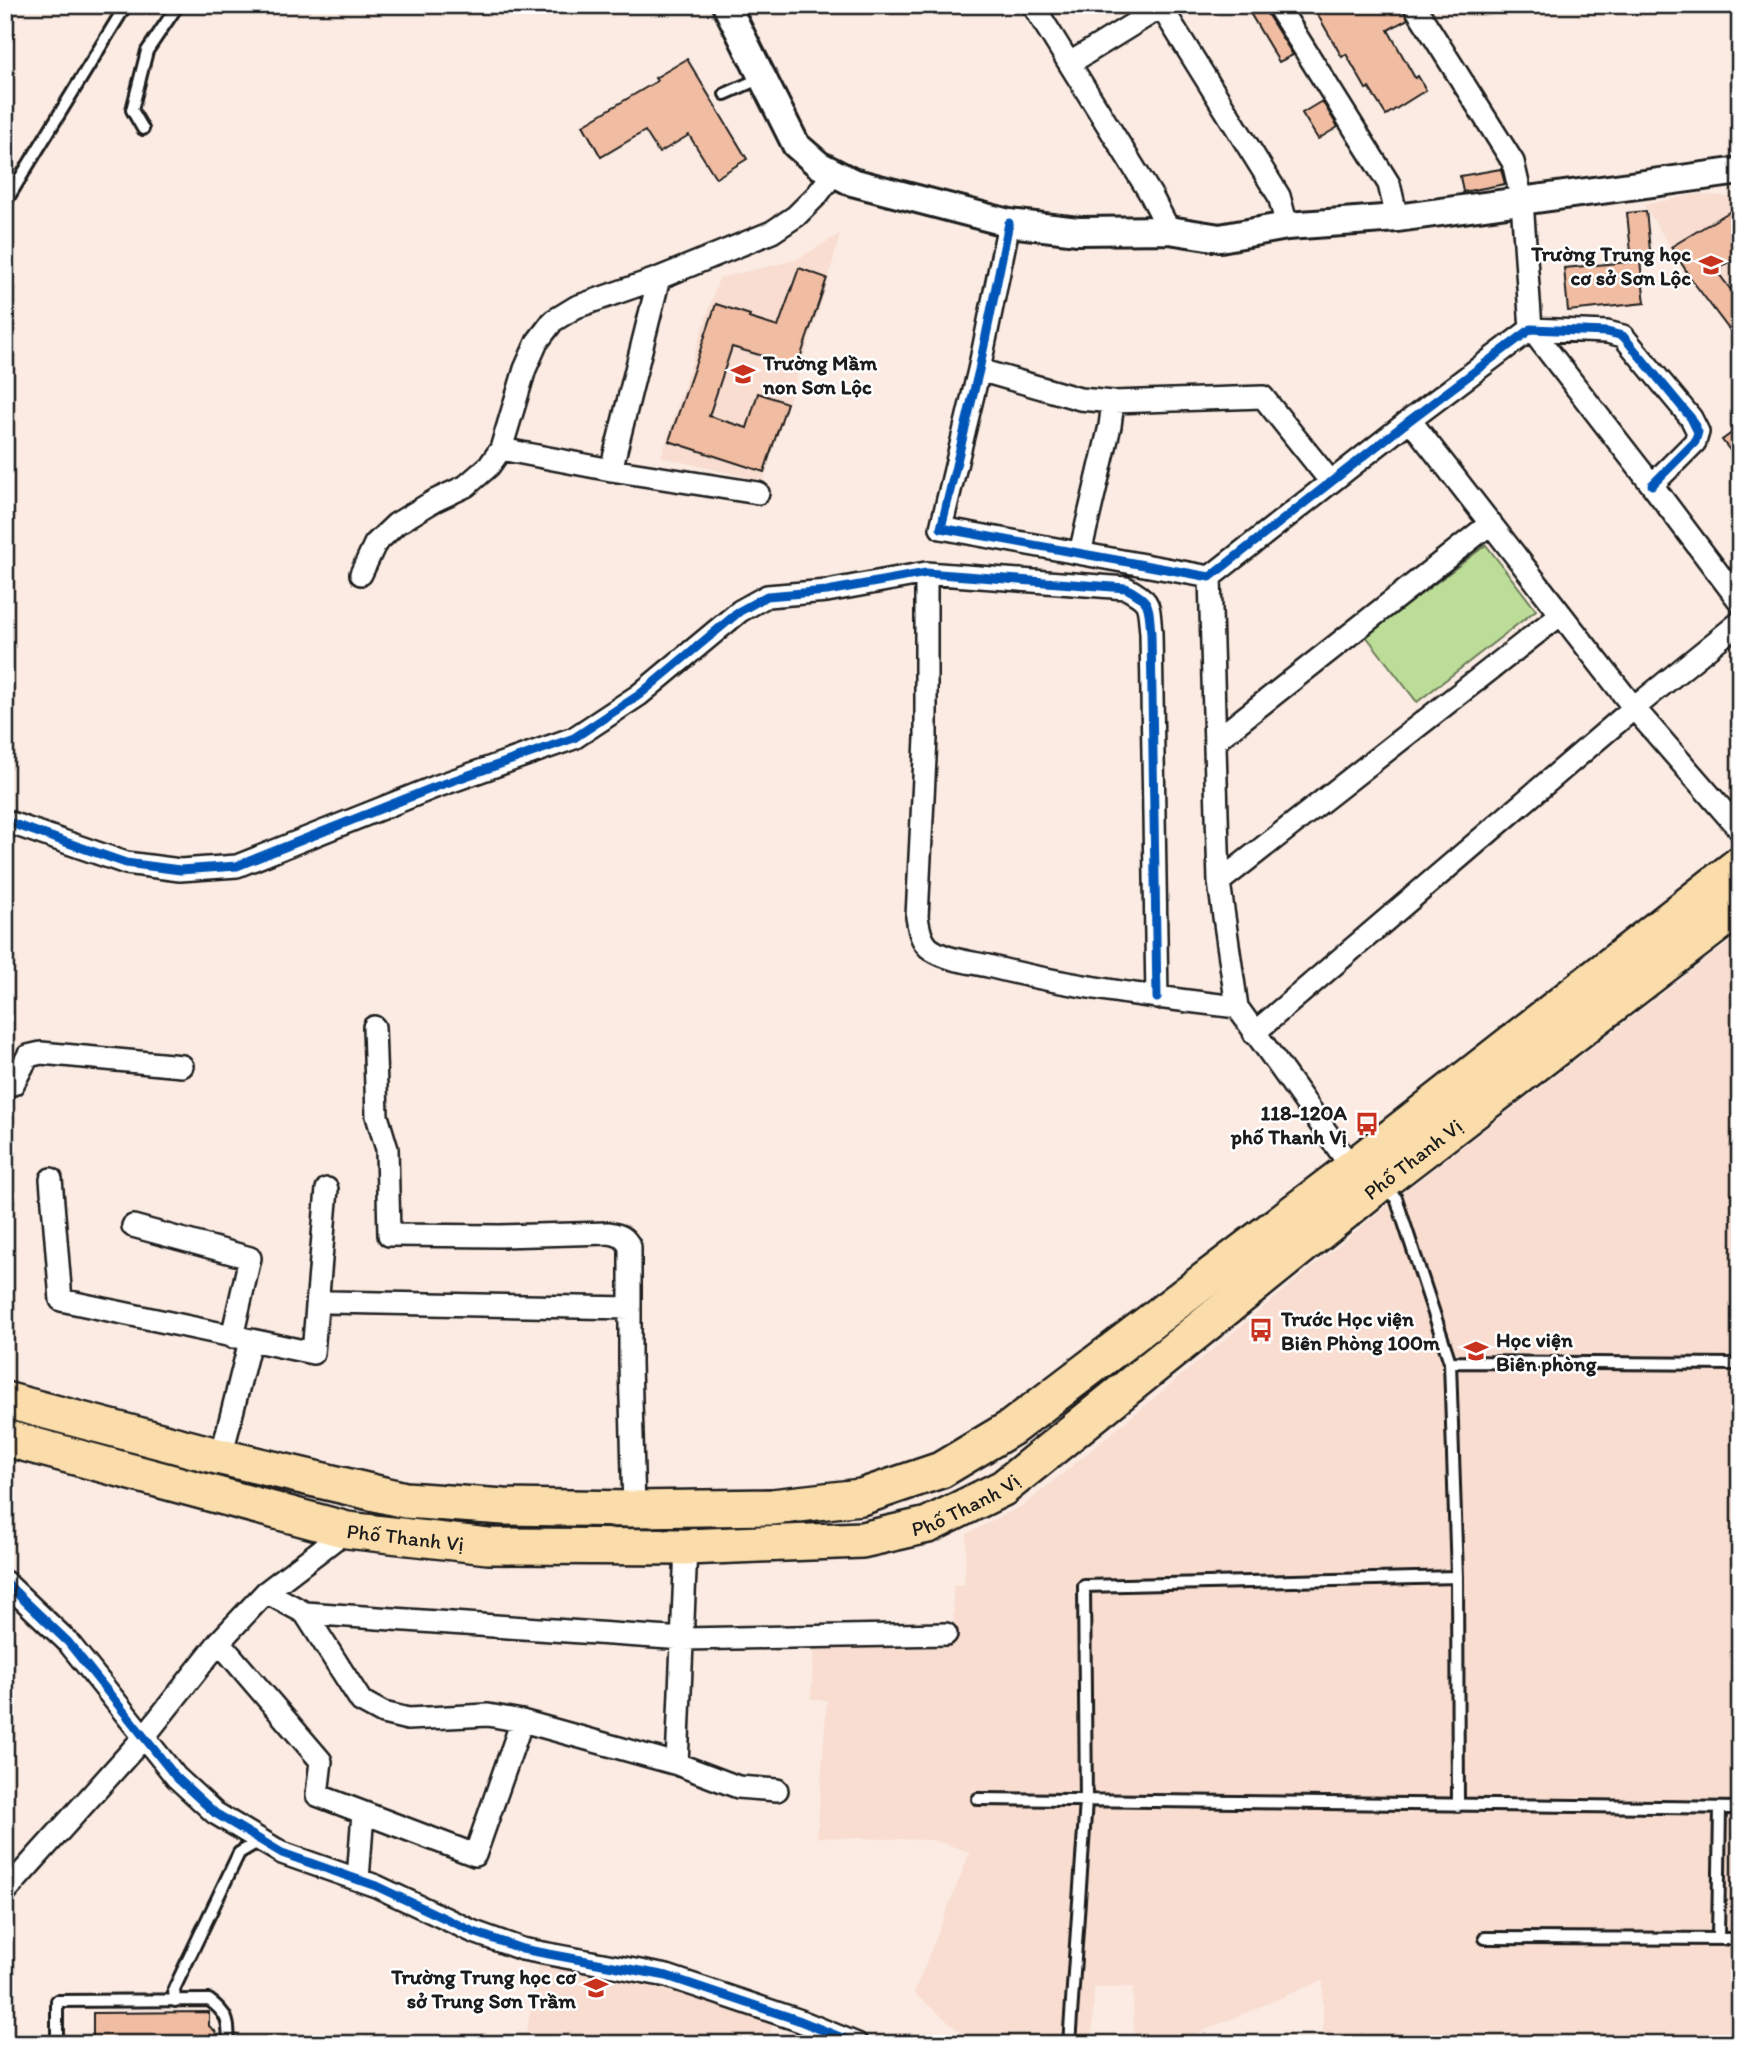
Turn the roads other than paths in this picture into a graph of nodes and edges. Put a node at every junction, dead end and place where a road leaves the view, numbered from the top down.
1 (126, 5) edge
2 (178, 5) edge
3 (726, 5) edge
4 (1033, 5) edge
5 (1277, 5) edge
6 (1414, 5) edge
7 (1161, 6) edge
8 (1070, 63) junction
9 (762, 77) junction
10 (725, 94) dead end
11 (143, 129) dead end
12 (1740, 171) edge
13 (834, 173) junction
14 (1522, 201) junction
15 (5, 202) edge
16 (1397, 218) junction
17 (1009, 223) junction
18 (1287, 226) junction
19 (1169, 230) junction
20 (659, 278) junction
21 (1531, 329) junction
22 (979, 370) junction
23 (1113, 402) junction
24 (1410, 420) junction
25 (501, 449) junction
26 (611, 470) junction
27 (1331, 482) junction
28 (1652, 485) junction
29 (758, 493) dead end
30 (1491, 523) junction
31 (1080, 553) junction
32 (926, 573) junction
33 (360, 574) dead end
34 (1210, 576) junction
35 (1740, 602) edge
36 (1561, 614) junction
37 (1740, 622) edge
38 (1634, 708) junction
39 (1215, 741) junction
40 (5, 821) edge
41 (1740, 831) edge
42 (1740, 864) edge
43 (1219, 882) junction
44 (1740, 907) edge
45 (1157, 998) junction
46 (1237, 1007) junction
47 (374, 1027) dead end
48 (1254, 1033) junction
49 (183, 1066) dead end
50 (5, 1085) edge
51 (1365, 1177) junction
52 (51, 1179) dead end
53 (327, 1189) dead end
54 (133, 1226) dead end
55 (329, 1302) dead end
56 (630, 1308) junction
57 (241, 1339) junction
58 (1450, 1362) junction
59 (1740, 1364) edge
60 (5, 1400) edge
61 (5, 1438) edge
62 (221, 1457) junction
63 (634, 1509) junction
64 (347, 1530) junction
65 (686, 1547) junction
66 (1457, 1577) junction
67 (5, 1582) edge
68 (266, 1592) junction
69 (305, 1613) junction
70 (946, 1634) dead end
71 (684, 1639) junction
72 (219, 1642) junction
73 (522, 1721) junction
74 (144, 1737) junction
75 (677, 1764) junction
76 (777, 1790) dead end
77 (978, 1799) dead end
78 (1086, 1801) junction
79 (1458, 1806) junction
80 (1720, 1808) junction
81 (1740, 1808) edge
82 (363, 1812) junction
83 (261, 1840) junction
84 (358, 1879) junction
85 (5, 1892) edge
86 (1485, 1938) dead end
87 (1718, 1938) junction
88 (1740, 1939) edge
89 (175, 2001) junction
90 (57, 2044) edge
91 (228, 2044) edge
92 (857, 2044) edge
93 (1069, 2044) edge

1 - 15 lane
2 - 11 lane
3 - 9 street
4 - 8 street
5 - 16 street
6 - 14 street
7 - 8 street
7 - 18 street
8 - 19 street
9 - 10 lane
9 - 13 street
12 - 14 street
13 - 17 street
13 - 20 street
14 - 16 street
14 - 21 street
16 - 18 street
17 - 19 street
17 - 22 street
18 - 19 street
20 - 25 street
20 - 26 street
21 - 24 street
21 - 28 street
21 - 28 street
22 - 23 street
22 - 31 street
23 - 27 street
23 - 31 street
24 - 27 street
24 - 30 street
25 - 26 street
25 - 33 street
26 - 29 street
27 - 34 street
28 - 35 street
30 - 36 street
30 - 39 street
31 - 34 street
32 - 40 street
32 - 45 street
32 - 45 street
34 - 39 street
36 - 38 street
36 - 43 street
37 - 38 street
38 - 41 street
38 - 48 street
39 - 43 street
42 - 51 main road, Phố Thanh Vị
43 - 46 street
44 - 51 main road, Phố Thanh Vị
45 - 46 street
46 - 48 street
47 - 56 street
48 - 51 street
49 - 50 street
51 - 58 lane
51 - 63 main road, Phố Thanh Vị
51 - 65 main road, Phố Thanh Vị
52 - 57 street
53 - 57 street
54 - 57 street
55 - 56 street
56 - 63 street
57 - 62 street
58 - 59 lane
58 - 66 lane
60 - 62 main road, Phố Thanh Vị
61 - 64 main road, Phố Thanh Vị
62 - 63 main road, Phố Thanh Vị
64 - 65 main road, Phố Thanh Vị
64 - 68 street
65 - 71 street
66 - 78 lane
66 - 79 lane
67 - 74 street
68 - 69 street
68 - 72 street
69 - 71 street
69 - 73 street
70 - 71 street
71 - 75 street
72 - 74 street
72 - 82 street
73 - 75 street
73 - 82 street
74 - 83 street
74 - 85 street
75 - 76 street
77 - 78 lane
78 - 79 lane
78 - 93 lane
79 - 80 lane
80 - 81 lane
80 - 87 lane
82 - 84 street
83 - 84 street
83 - 89 lane
84 - 92 street
86 - 87 lane
87 - 88 lane
89 - 90 lane
89 - 91 lane

